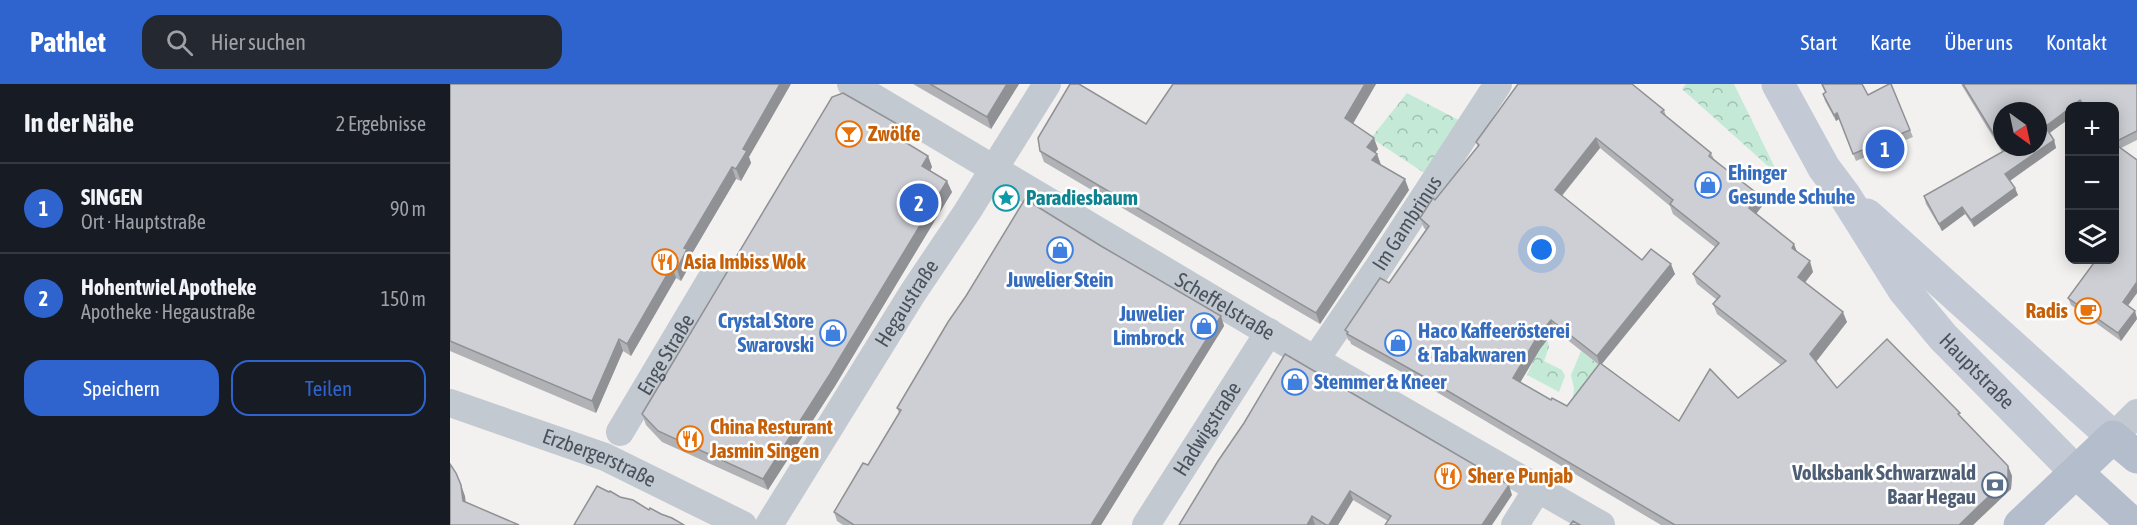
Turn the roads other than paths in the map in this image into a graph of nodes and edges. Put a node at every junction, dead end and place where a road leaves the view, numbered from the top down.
1 (851, 84) edge
2 (1047, 84) edge
3 (1498, 84) edge
4 (1778, 84) edge
5 (994, 168) junction
6 (1845, 196) junction
7 (712, 276) dead end
8 (1269, 332) junction
9 (1315, 360) junction
10 (450, 403) edge
11 (2137, 413) edge
12 (620, 432) dead end
13 (2125, 447) edge
14 (2077, 473) junction
15 (1538, 488) junction
16 (743, 525) edge
17 (769, 525) edge
18 (1146, 525) edge
19 (1515, 525) edge
20 (1601, 525) edge
21 (2020, 525) edge
22 (2134, 525) edge

1 - 5 street, Scheffelstraße
2 - 5 street, Hegaustraße
3 - 9 street, Im Gambrinus
4 - 6 main road, Hauptstraße
5 - 8 street, Scheffelstraße
5 - 17 street, Hegaustraße
6 - 13 main road, Hauptstraße
6 - 14 main road, Hauptstraße
7 - 12 street, Enge Straße
8 - 9 street, Scheffelstraße
8 - 18 street, Hadwigstraße
9 - 15 street, Scheffelstraße
10 - 16 street, Erzbergerstraße
11 - 13 street
13 - 14 main road
14 - 21 main road
14 - 22 main road, Hauptstraße
15 - 19 street
15 - 20 street, Scheffelstraße

